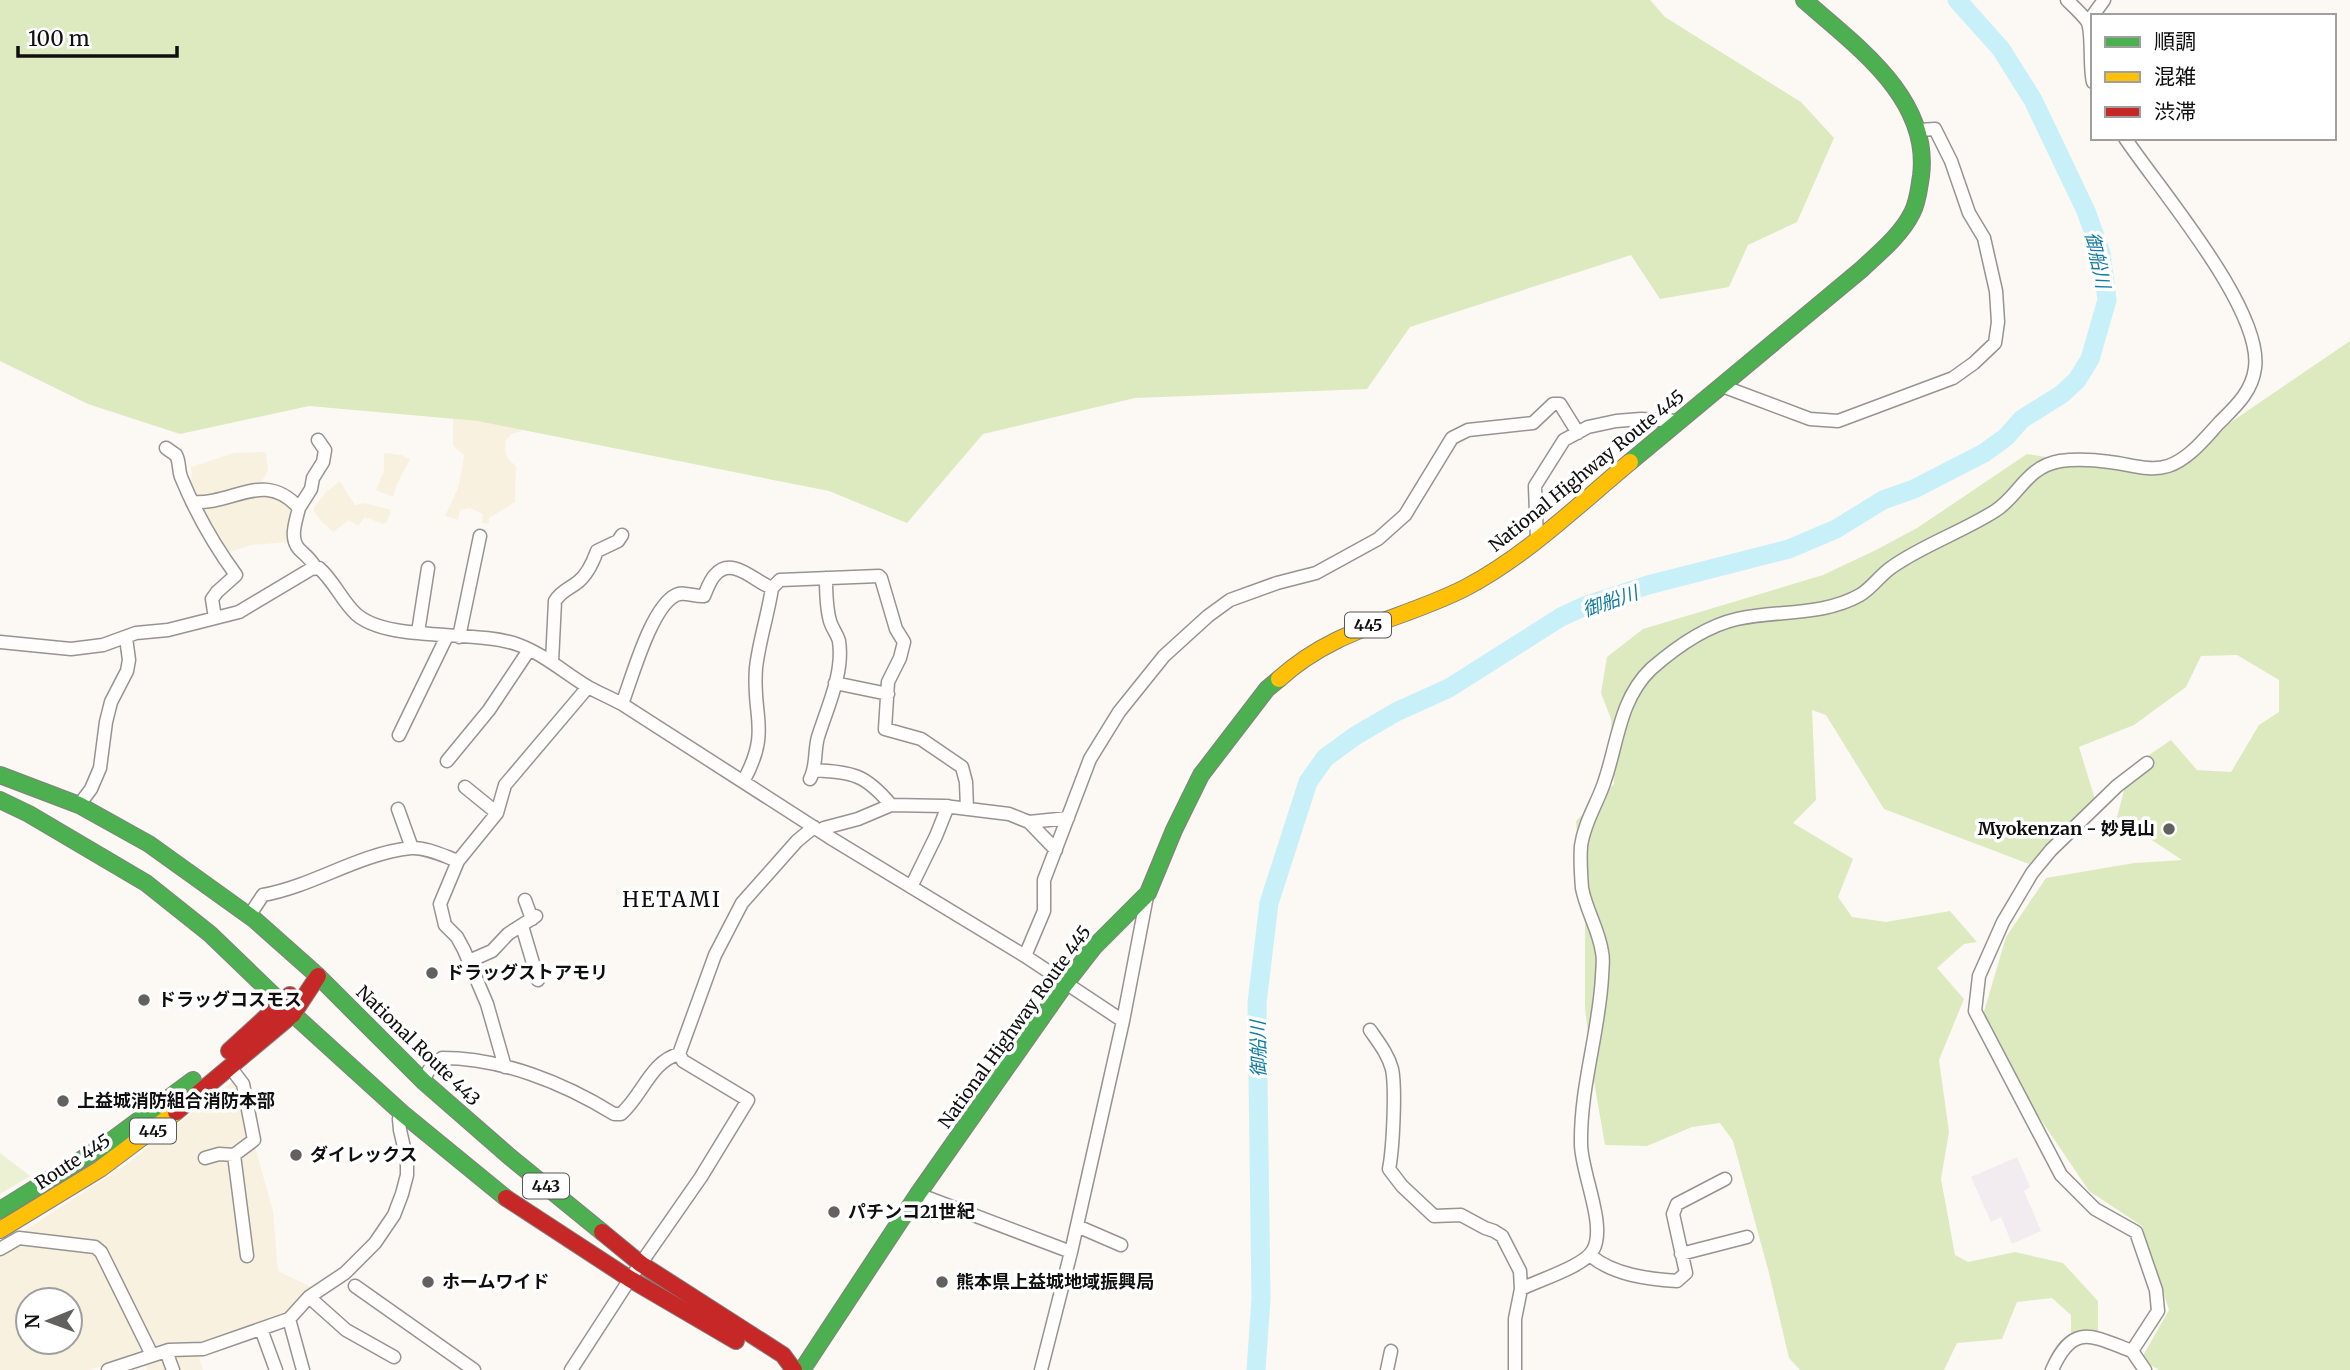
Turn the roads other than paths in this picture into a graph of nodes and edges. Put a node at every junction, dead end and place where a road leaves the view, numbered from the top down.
1 (1804, 0) edge
2 (2067, 0) edge
3 (2091, 18) edge
4 (2088, 22) junction
5 (2091, 68) edge
6 (1919, 130) junction
7 (2126, 140) edge
8 (1722, 386) junction
9 (1678, 421) junction
10 (1578, 433) junction
11 (318, 440) dead end
12 (166, 448) dead end
13 (192, 502) junction
14 (299, 508) junction
15 (622, 535) dead end
16 (480, 536) dead end
17 (1537, 541) junction
18 (315, 567) junction
19 (428, 568) dead end
20 (826, 578) junction
21 (772, 588) junction
22 (215, 618) junction
23 (418, 632) junction
24 (453, 636) junction
25 (126, 638) junction
26 (0, 642) edge
27 (529, 650) junction
28 (552, 662) junction
29 (835, 683) junction
30 (588, 687) junction
31 (888, 694) junction
32 (622, 704) junction
33 (399, 735) dead end
34 (447, 761) dead end
35 (2147, 763) dead end
36 (0, 775) edge
37 (744, 780) junction
38 (465, 787) dead end
39 (0, 800) edge
40 (891, 805) junction
41 (948, 806) junction
42 (398, 809) dead end
43 (967, 809) junction
44 (497, 813) junction
45 (1068, 818) junction
46 (72, 820) junction
47 (1029, 822) junction
48 (817, 829) junction
49 (412, 848) junction
50 (1056, 850) junction
51 (458, 861) junction
52 (911, 887) junction
53 (1148, 892) junction
54 (194, 898) junction
55 (524, 900) dead end
56 (249, 916) junction
57 (530, 920) junction
58 (1025, 956) junction
59 (469, 961) junction
60 (318, 976) junction
61 (538, 980) dead end
62 (1066, 983) junction
63 (281, 1001) junction
64 (293, 1014) junction
65 (1124, 1021) junction
66 (1370, 1030) dead end
67 (679, 1054) junction
68 (505, 1067) junction
69 (230, 1068) junction
70 (412, 1097) junction
71 (234, 1155) junction
72 (205, 1158) dead end
73 (1725, 1179) dead end
74 (918, 1194) junction
75 (0, 1210) edge
76 (1077, 1226) junction
77 (10, 1231) edge
78 (1747, 1237) dead end
79 (1121, 1245) dead end
80 (0, 1250) edge
81 (1071, 1252) junction
82 (1681, 1254) junction
83 (247, 1256) dead end
84 (1591, 1256) junction
85 (641, 1264) junction
86 (630, 1279) junction
87 (355, 1286) dead end
88 (1521, 1289) junction
89 (309, 1297) junction
90 (289, 1319) junction
91 (261, 1329) junction
92 (166, 1351) junction
93 (1391, 1351) dead end
94 (2132, 1351) junction
95 (152, 1355) junction
96 (394, 1357) dead end
97 (108, 1370) edge
98 (173, 1370) edge
99 (276, 1370) edge
100 (303, 1370) edge
101 (474, 1370) edge
102 (572, 1370) edge
103 (787, 1370) edge
104 (794, 1370) edge
105 (802, 1370) edge
106 (1041, 1370) edge
107 (1387, 1370) edge
108 (1515, 1370) edge
109 (2052, 1370) edge
110 (2145, 1370) edge

1 - 6 highway, National Highway Route 445 / 445
2 - 4 street
3 - 4 street
4 - 5 street
6 - 8 highway, National Highway Route 445 / 445
6 - 8 street
7 - 84 street
8 - 9 highway, National Highway Route 445 / 445
9 - 10 street
9 - 17 highway, National Highway Route 445 / 445
10 - 17 street
10 - 45 street
11 - 14 street
12 - 13 street
13 - 14 street
13 - 22 street
14 - 18 street
15 - 28 street
16 - 24 street
17 - 53 highway, National Highway Route 445 / 445
18 - 22 street
18 - 23 street
19 - 23 street
20 - 21 street
20 - 29 street
20 - 31 street
21 - 32 street
21 - 37 street
22 - 25 street
23 - 24 street
24 - 27 street
24 - 33 street
25 - 26 street
25 - 46 street
27 - 28 street
27 - 34 street
28 - 30 street
29 - 31 street
29 - 40 street
30 - 32 street
30 - 44 street
31 - 43 street
32 - 37 street
35 - 94 street
36 - 46 highway, National Route 443 / 443
37 - 48 street
38 - 44 street
39 - 46 highway, National Route 443 / 443
40 - 41 street
40 - 48 street
41 - 43 street
41 - 52 street
42 - 49 street
43 - 47 street
44 - 51 street
45 - 47 street
45 - 50 street
46 - 54 highway, National Route 443 / 443
46 - 54 highway, National Route 443 / 443
47 - 50 street
48 - 52 street
48 - 67 street
49 - 51 street
49 - 56 street
50 - 58 street
51 - 59 street
52 - 58 street
53 - 62 highway, National Highway Route 445 / 445
53 - 65 street
54 - 56 highway, National Route 443 / 443
54 - 63 highway, National Route 443 / 443
55 - 57 street
56 - 60 highway, National Route 443 / 443
57 - 59 street
57 - 61 street
58 - 62 street
59 - 68 street
60 - 63 highway, 445
60 - 64 highway, 445
60 - 70 highway, National Route 443 / 443
62 - 65 street
62 - 74 highway, National Highway Route 445 / 445
63 - 64 highway, National Route 443 / 443
63 - 75 highway, 445
64 - 69 highway, Route 445 / 445
64 - 70 highway, National Route 443 / 443
65 - 76 street
66 - 88 street
67 - 68 street
67 - 85 street
68 - 70 street
69 - 71 street
69 - 77 highway, Route 445 / 445
70 - 85 highway, National Route 443 / 443
70 - 86 highway, National Route 443 / 443
70 - 89 street
71 - 72 street
71 - 83 street
73 - 82 street
74 - 81 street
74 - 105 highway, National Highway Route 445 / 445
76 - 79 street
76 - 81 street
77 - 80 street
77 - 95 street
78 - 82 street
81 - 106 street
82 - 84 street
84 - 88 street
85 - 86 street
85 - 104 highway, National Route 443 / 443
86 - 102 street
86 - 103 highway, National Route 443 / 443
87 - 101 street
88 - 108 street
89 - 90 street
89 - 96 street
90 - 91 street
90 - 100 street
91 - 92 street
91 - 99 street
92 - 95 street
92 - 98 street
93 - 107 street
94 - 109 street
94 - 110 street
95 - 97 street

